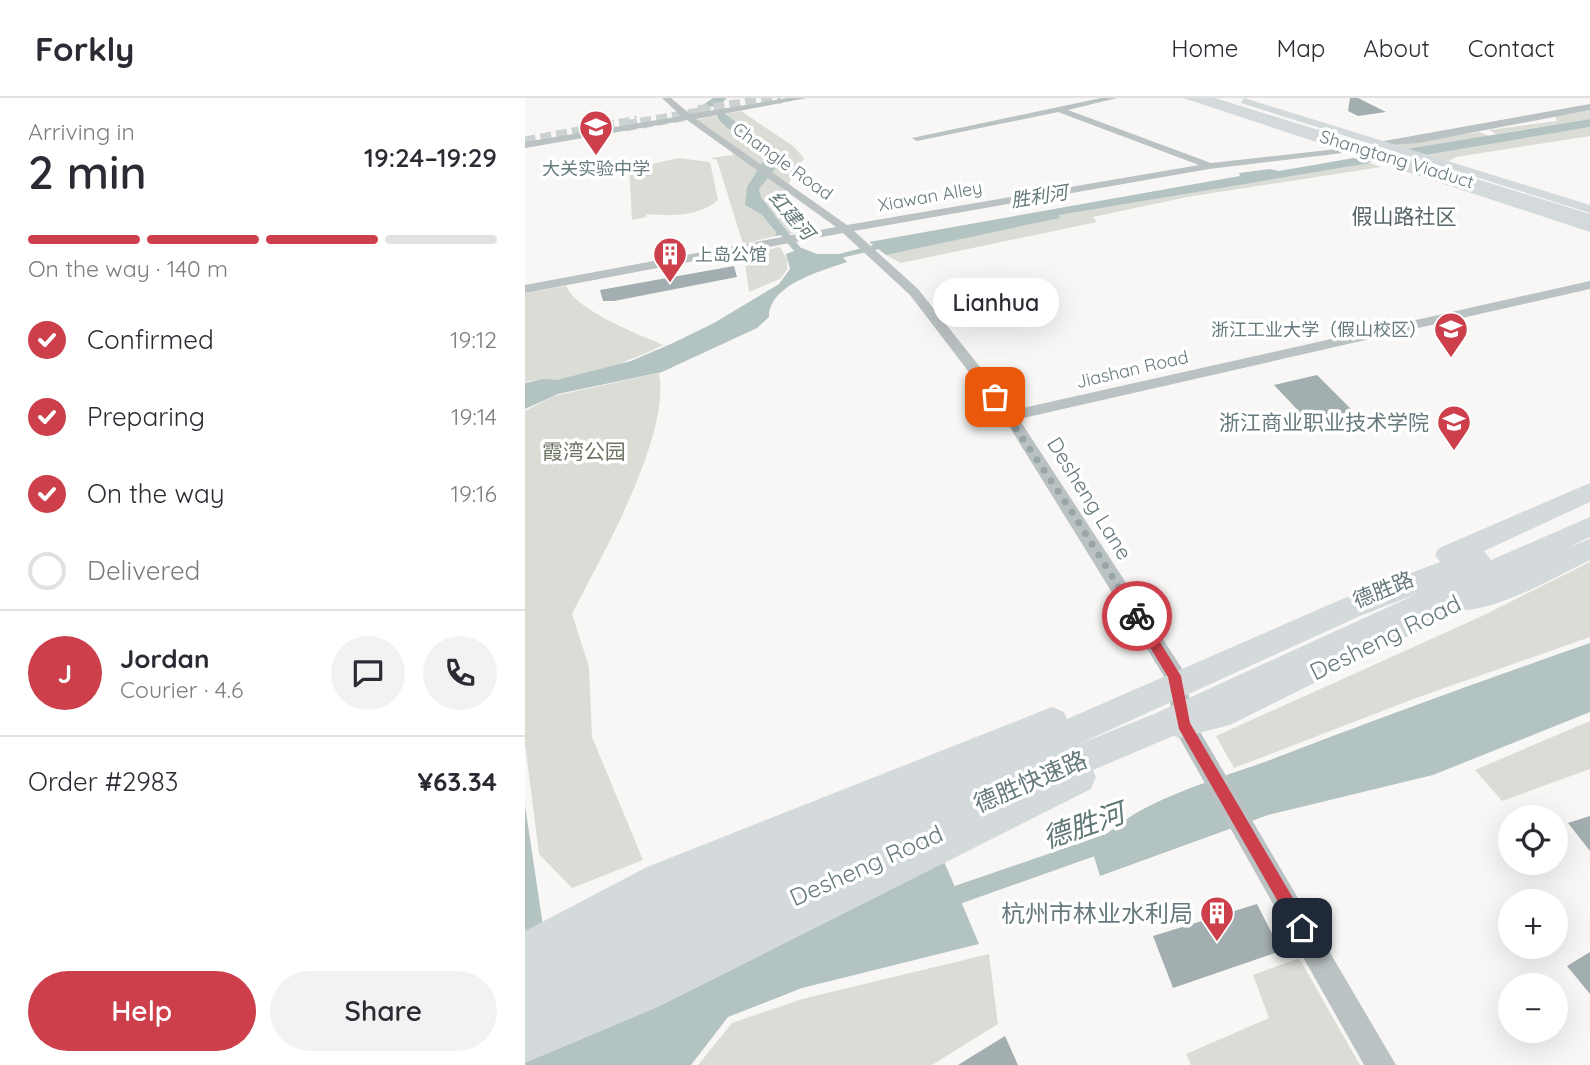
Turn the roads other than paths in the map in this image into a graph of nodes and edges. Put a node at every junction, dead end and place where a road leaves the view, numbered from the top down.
1 (666, 98) edge
2 (768, 98) edge
3 (803, 98) edge
4 (1113, 98) edge
5 (1188, 98) edge
6 (1203, 98) edge
7 (1218, 98) edge
8 (1234, 98) edge
9 (1590, 107) edge
10 (719, 109) junction
11 (1061, 110) junction
12 (685, 114) junction
13 (1268, 117) junction
14 (917, 138) dead end
15 (525, 143) edge
16 (1378, 143) junction
17 (1343, 150) junction
18 (1209, 166) junction
19 (1590, 213) edge
20 (1590, 227) edge
21 (845, 229) junction
22 (1590, 285) edge
23 (525, 289) edge
24 (1010, 416) junction
25 (1590, 492) edge
26 (1590, 500) edge
27 (1590, 511) edge
28 (1590, 526) edge
29 (1590, 539) edge
30 (1590, 549) edge
31 (1422, 604) junction
32 (1350, 608) junction
33 (1190, 674) junction
34 (1175, 724) junction
35 (525, 953) edge
36 (525, 959) edge
37 (525, 975) edge
38 (525, 1002) edge
39 (525, 1020) edge
40 (525, 1041) edge
41 (1381, 1065) edge

1 - 12 street, Changle Road
2 - 10 street
3 - 10 street
4 - 11 street
5 - 17 main road
6 - 13 highway, Shangtang Viaduct
7 - 13 highway, Shangtang Viaduct
8 - 16 main road
9 - 16 street
10 - 12 street
11 - 14 street
11 - 18 street
12 - 15 street
12 - 21 street, Changle Road
13 - 19 highway, Shangtang Viaduct
13 - 20 highway
16 - 19 main road
17 - 18 street, Xiawan Alley
17 - 20 main road
18 - 21 street, Xiawan Alley
21 - 23 street, Xiawan Alley
21 - 24 street, Desheng Lane
22 - 24 street, Jiashan Road
24 - 33 street, Desheng Lane
25 - 32 highway
26 - 33 main road, 德胜路
27 - 32 highway
28 - 31 highway, 德胜快速路
29 - 34 main road, Desheng Road
30 - 31 highway
31 - 34 highway, 德胜快速路
32 - 33 highway, 德胜快速路
33 - 34 street
33 - 35 highway
33 - 36 main road
33 - 37 highway, 德胜快速路
34 - 38 highway, 德胜快速路
34 - 39 main road, Desheng Road
34 - 40 highway
34 - 41 street

